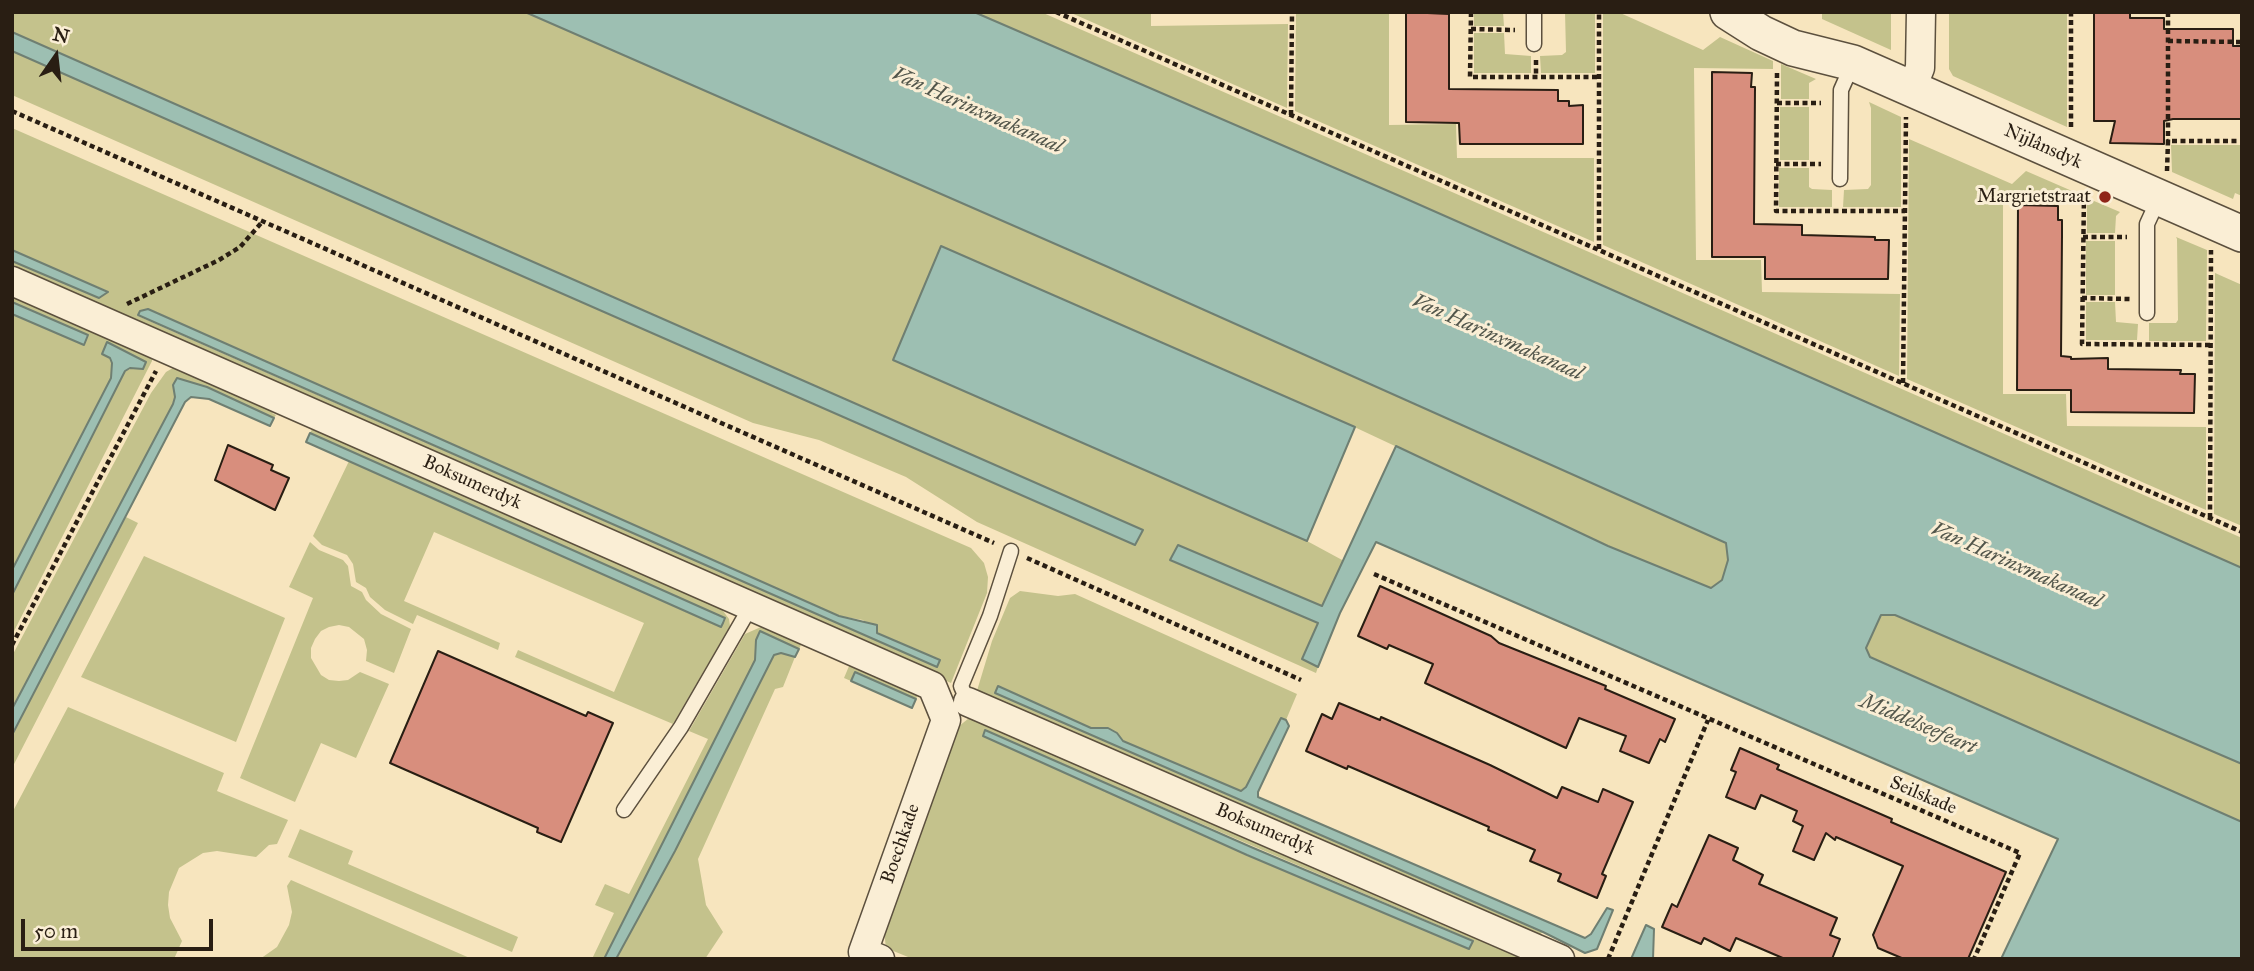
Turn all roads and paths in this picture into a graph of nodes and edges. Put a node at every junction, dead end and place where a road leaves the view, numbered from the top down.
1 (1056, 12) edge
2 (1292, 12) edge
3 (1471, 12) edge
4 (1534, 12) edge
5 (1599, 12) edge
6 (1728, 12) edge
7 (1747, 12) edge
8 (1921, 12) edge
9 (2071, 12) edge
10 (2168, 12) edge
11 (1471, 29) junction
12 (1534, 37) joint
13 (2168, 41) junction
14 (2242, 42) edge
15 (1848, 62) junction
16 (1777, 69) dead end
17 (1599, 77) junction
18 (1909, 101) junction
19 (1777, 103) junction
20 (1841, 103) junction
21 (12, 111) edge
22 (1291, 115) junction
23 (2068, 134) dead end
24 (2168, 141) junction
25 (2242, 141) edge
26 (1776, 164) junction
27 (1840, 172) joint
28 (2162, 187) junction
29 (2085, 191) dead end
30 (1905, 211) junction
31 (263, 221) junction
32 (2083, 237) junction
33 (2147, 237) junction
34 (2226, 240) edge
35 (1598, 250) junction
36 (12, 281) edge
37 (2082, 298) junction
38 (2147, 306) joint
39 (103, 320) junction
40 (2211, 345) junction
41 (168, 348) junction
42 (1903, 383) junction
43 (2210, 518) junction
44 (2242, 532) edge
45 (1011, 551) junction
46 (1374, 574) dead end
47 (751, 606) junction
48 (12, 646) edge
49 (1301, 680) dead end
50 (968, 702) joint
51 (946, 720) joint
52 (1708, 720) junction
53 (624, 810) dead end
54 (880, 959) edge
55 (1560, 959) edge
56 (1608, 959) edge
57 (1974, 959) edge

1 - 22 path
2 - 22 path
3 - 11 path
4 - 12 lane
5 - 17 path
6 - 15 street, Nijlânsdyk
7 - 15 street, Nijlânsdyk
8 - 18 street
9 - 23 path
10 - 13 path
11 - 12 path
11 - 17 path
13 - 14 path
13 - 24 path
15 - 18 street, Nijlânsdyk
15 - 20 lane
16 - 19 path
17 - 35 path
18 - 28 street, Nijlânsdyk
18 - 30 path
19 - 20 path
19 - 26 path
20 - 27 lane
21 - 31 path
22 - 35 path
24 - 25 path
24 - 28 path
26 - 27 path
26 - 30 path
28 - 33 lane
28 - 34 street, Nijlânsdyk
29 - 32 path
30 - 42 path
31 - 39 path
31 - 45 path
32 - 33 path
32 - 37 path
33 - 38 lane
34 - 40 path
35 - 42 path
36 - 39 street, Boksumerdyk
37 - 38 path
37 - 40 path
39 - 41 street, Boksumerdyk
40 - 43 path
41 - 47 street, Boksumerdyk
41 - 48 path
42 - 43 path
43 - 44 path
45 - 49 path
45 - 50 lane
46 - 52 path, Seilskade
47 - 51 street, Boksumerdyk
47 - 53 lane
50 - 55 street, Boksumerdyk
51 - 54 street, Boechkade
52 - 56 path
52 - 57 path, Seilskade

